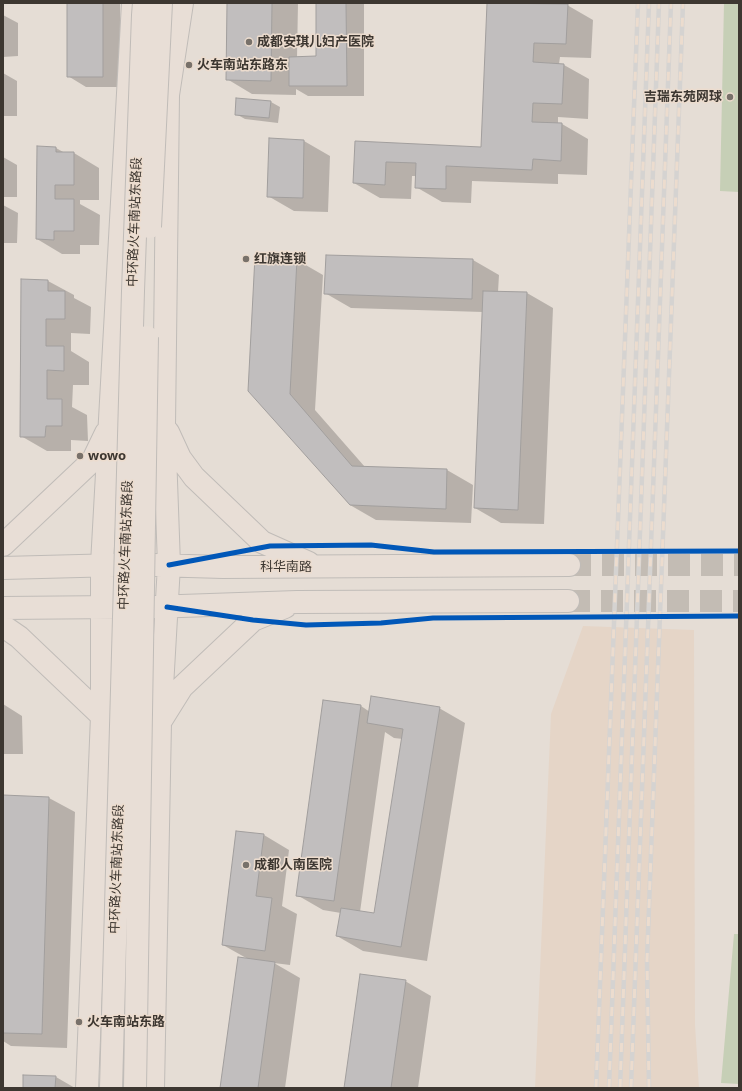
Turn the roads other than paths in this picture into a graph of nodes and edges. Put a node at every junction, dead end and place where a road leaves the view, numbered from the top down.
1 (133, 3) edge
2 (144, 3) edge
3 (161, 3) edge
4 (182, 3) edge
5 (110, 425) junction
6 (164, 425) junction
7 (3, 545) edge
8 (102, 564) junction
9 (169, 565) junction
10 (569, 565) tunnel mouth
11 (317, 567) junction
12 (3, 568) edge
13 (568, 601) tunnel mouth
14 (297, 602) junction
15 (103, 607) junction
16 (167, 607) junction
17 (3, 608) edge
18 (3, 626) edge
19 (102, 716) junction
20 (160, 722) junction
21 (87, 1088) edge
22 (111, 1088) edge
23 (135, 1088) edge
24 (153, 1088) edge

1 - 5 main road
2 - 22 main road, 中环路火车南站东路段, bridge
3 - 23 main road, 中环路火车南站东路段, bridge
4 - 6 main road
5 - 7 main road
5 - 8 main road
6 - 9 main road
6 - 11 main road
8 - 9 main road, 科华南路
8 - 12 main road, 科华南路
8 - 15 main road
9 - 11 main road, 科华南路
9 - 16 main road
10 - 11 main road, 科华南路
13 - 14 main road
14 - 16 main road
14 - 20 main road
15 - 16 main road
15 - 17 main road
15 - 19 main road
16 - 20 main road
18 - 19 main road
19 - 21 main road
20 - 24 main road

